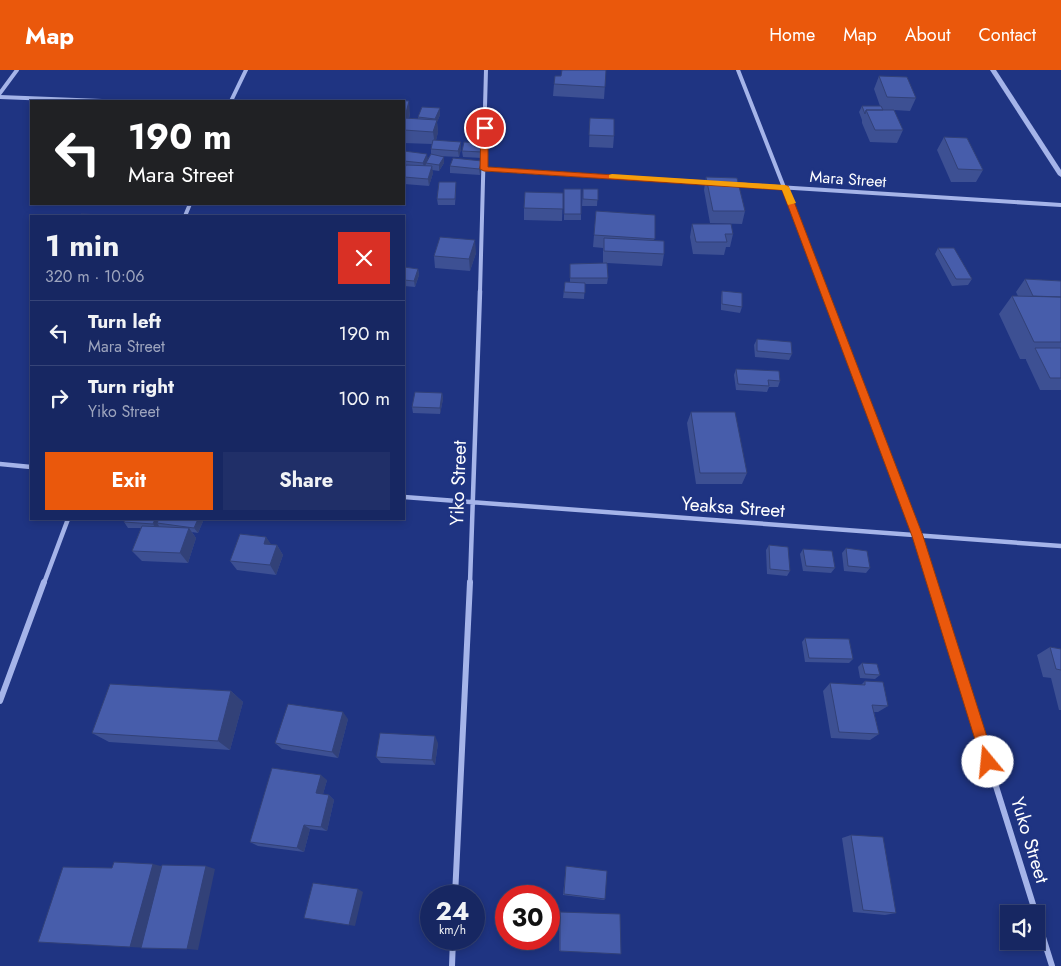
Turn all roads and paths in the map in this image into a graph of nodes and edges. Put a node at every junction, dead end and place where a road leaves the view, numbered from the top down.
1 (17, 70) edge
2 (246, 70) edge
3 (486, 70) edge
4 (738, 70) edge
5 (993, 70) edge
6 (0, 92) edge
7 (0, 97) edge
8 (76, 100) edge
9 (231, 100) edge
10 (484, 169) junction
11 (1061, 176) edge
12 (717, 183) edge
13 (727, 184) edge
14 (785, 187) junction
15 (1061, 205) edge
16 (0, 464) edge
17 (30, 467) edge
18 (405, 497) edge
19 (474, 502) junction
20 (68, 520) edge
21 (918, 536) junction
22 (1061, 546) edge
23 (0, 701) edge
24 (456, 885) edge
25 (1033, 905) edge
26 (1045, 943) edge
27 (453, 950) edge
28 (452, 966) edge
29 (1052, 966) edge

1 - 6 street
2 - 9 street
3 - 10 street, Yiko Street
4 - 14 street, Yuko Street
5 - 11 street
7 - 8 street
10 - 12 street
10 - 19 street, Yiko Street
13 - 14 street, Mara Street
14 - 15 street, Mara Street
14 - 21 street, Yuko Street
16 - 17 street
18 - 19 street, Yeaksa Street
19 - 21 street, Yeaksa Street
19 - 24 street, Yiko Street
20 - 23 street
21 - 22 street, Yeaksa Street
21 - 25 street, Yuko Street
26 - 29 street, Yuko Street
27 - 28 street

